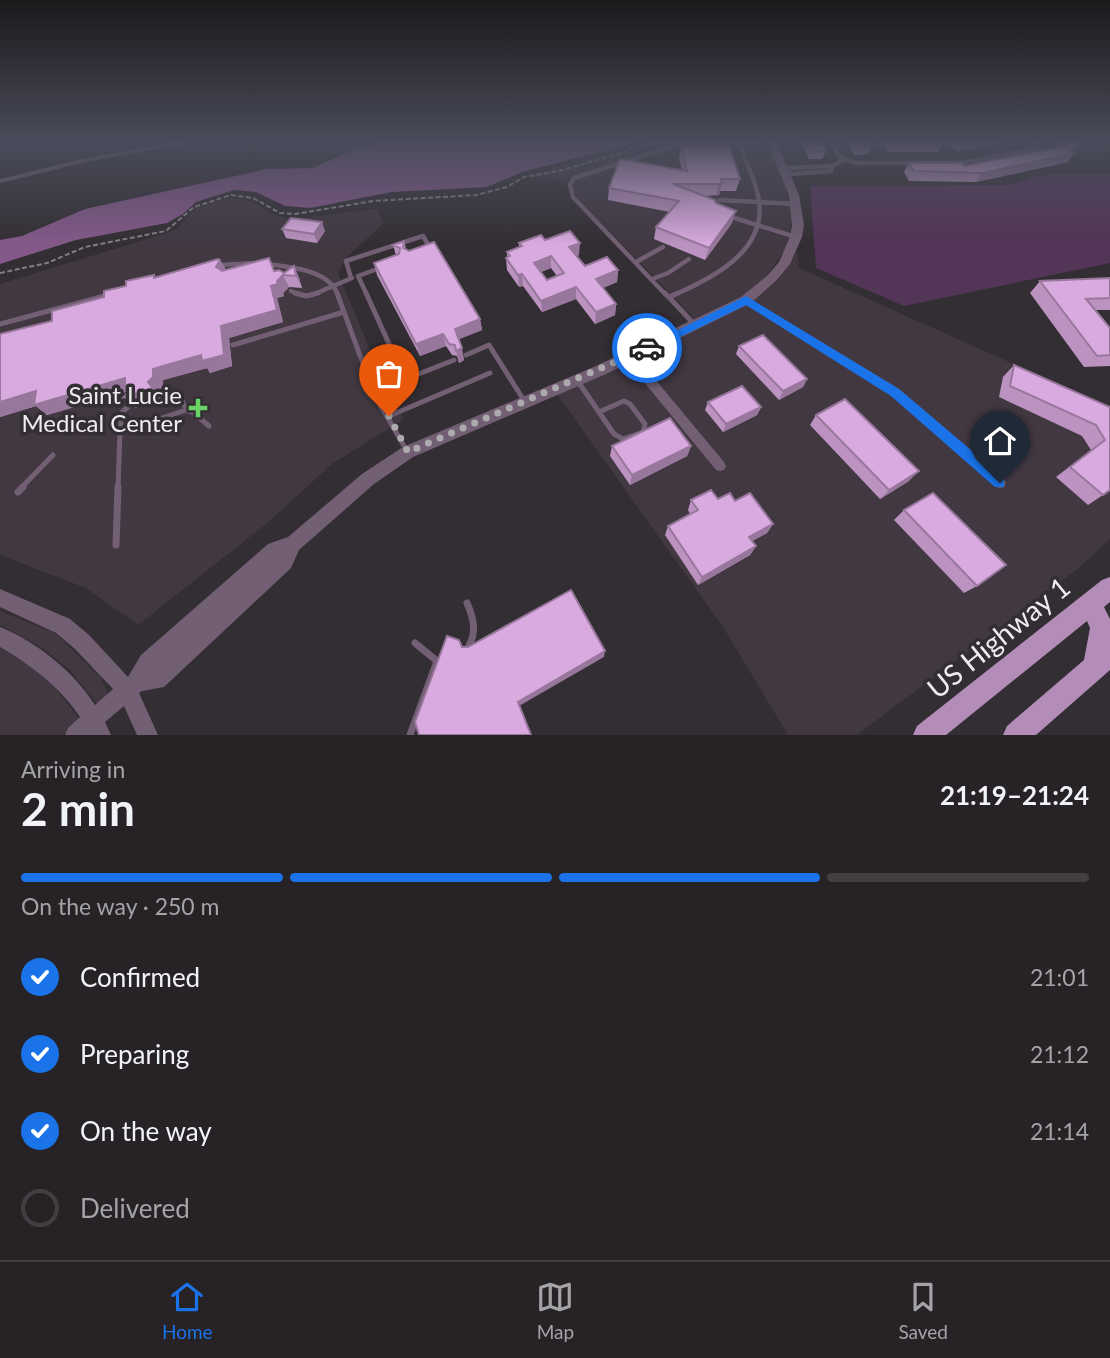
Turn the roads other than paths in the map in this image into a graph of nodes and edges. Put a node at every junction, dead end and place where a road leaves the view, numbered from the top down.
1 (577, 177) edge
2 (751, 177) edge
3 (788, 177) edge
4 (719, 200) dead end
5 (760, 201) junction
6 (796, 204) junction
7 (722, 214) edge
8 (759, 225) junction
9 (796, 237) junction
10 (663, 247) dead end
11 (421, 255) edge
12 (689, 259) dead end
13 (636, 262) junction
14 (242, 263) junction
15 (388, 265) edge
16 (214, 267) edge
17 (295, 268) junction
18 (238, 271) edge
19 (358, 276) junction
20 (351, 278) junction
21 (652, 279) junction
22 (289, 280) edge
23 (334, 285) junction
24 (291, 291) dead end
25 (116, 293) edge
26 (669, 297) junction
27 (746, 300) junction
28 (344, 312) junction
29 (0, 324) edge
30 (695, 325) junction
31 (233, 345) dead end
32 (466, 355) dead end
33 (630, 356) junction
34 (454, 360) edge
35 (490, 373) dead end
36 (405, 379) junction
37 (577, 380) junction
38 (373, 392) junction
39 (163, 393) dead end
40 (135, 401) edge
41 (525, 402) junction
42 (187, 411) junction
43 (599, 412) junction
44 (389, 416) junction
45 (208, 426) dead end
46 (120, 432) junction
47 (408, 452) junction
48 (53, 455) dead end
49 (720, 466) dead end
50 (1000, 483) dead end
51 (19, 492) dead end
52 (116, 545) dead end
53 (1101, 595) edge
54 (0, 598) edge
55 (467, 603) dead end
56 (0, 636) edge
57 (415, 643) dead end
58 (468, 648) edge
59 (1102, 660) edge
60 (133, 686) junction
61 (97, 727) edge
62 (75, 735) edge
63 (148, 735) edge
64 (410, 735) edge
65 (926, 735) edge
66 (1016, 735) edge

1 - 13 lane
2 - 5 lane
3 - 6 street
4 - 5 lane
5 - 6 lane
5 - 8 lane
6 - 9 street
7 - 8 lane
8 - 9 lane
8 - 26 lane
9 - 27 street
10 - 13 lane
11 - 20 lane
12 - 21 lane
13 - 21 lane
14 - 16 lane
14 - 17 lane
14 - 18 lane
15 - 19 lane
17 - 22 lane
17 - 23 lane
19 - 20 lane
19 - 36 lane
20 - 23 lane
21 - 26 lane
23 - 24 lane
23 - 28 lane
25 - 29 lane
26 - 30 lane
27 - 30 street
27 - 50 street
28 - 31 lane
28 - 38 lane
30 - 33 street
32 - 41 lane
33 - 37 street
33 - 49 street
34 - 36 lane
35 - 44 lane
36 - 38 lane
37 - 41 street
37 - 43 lane
38 - 44 lane
39 - 42 lane
40 - 46 lane
41 - 47 street
42 - 45 lane
42 - 46 lane
43 - 43 lane
44 - 47 lane
46 - 52 lane
47 - 60 street
48 - 51 lane
53 - 59 main road
53 - 65 main road, US Highway 1
54 - 60 street
55 - 58 lane
56 - 61 street
57 - 64 lane
59 - 66 main road
60 - 61 street
60 - 63 street
61 - 62 street

